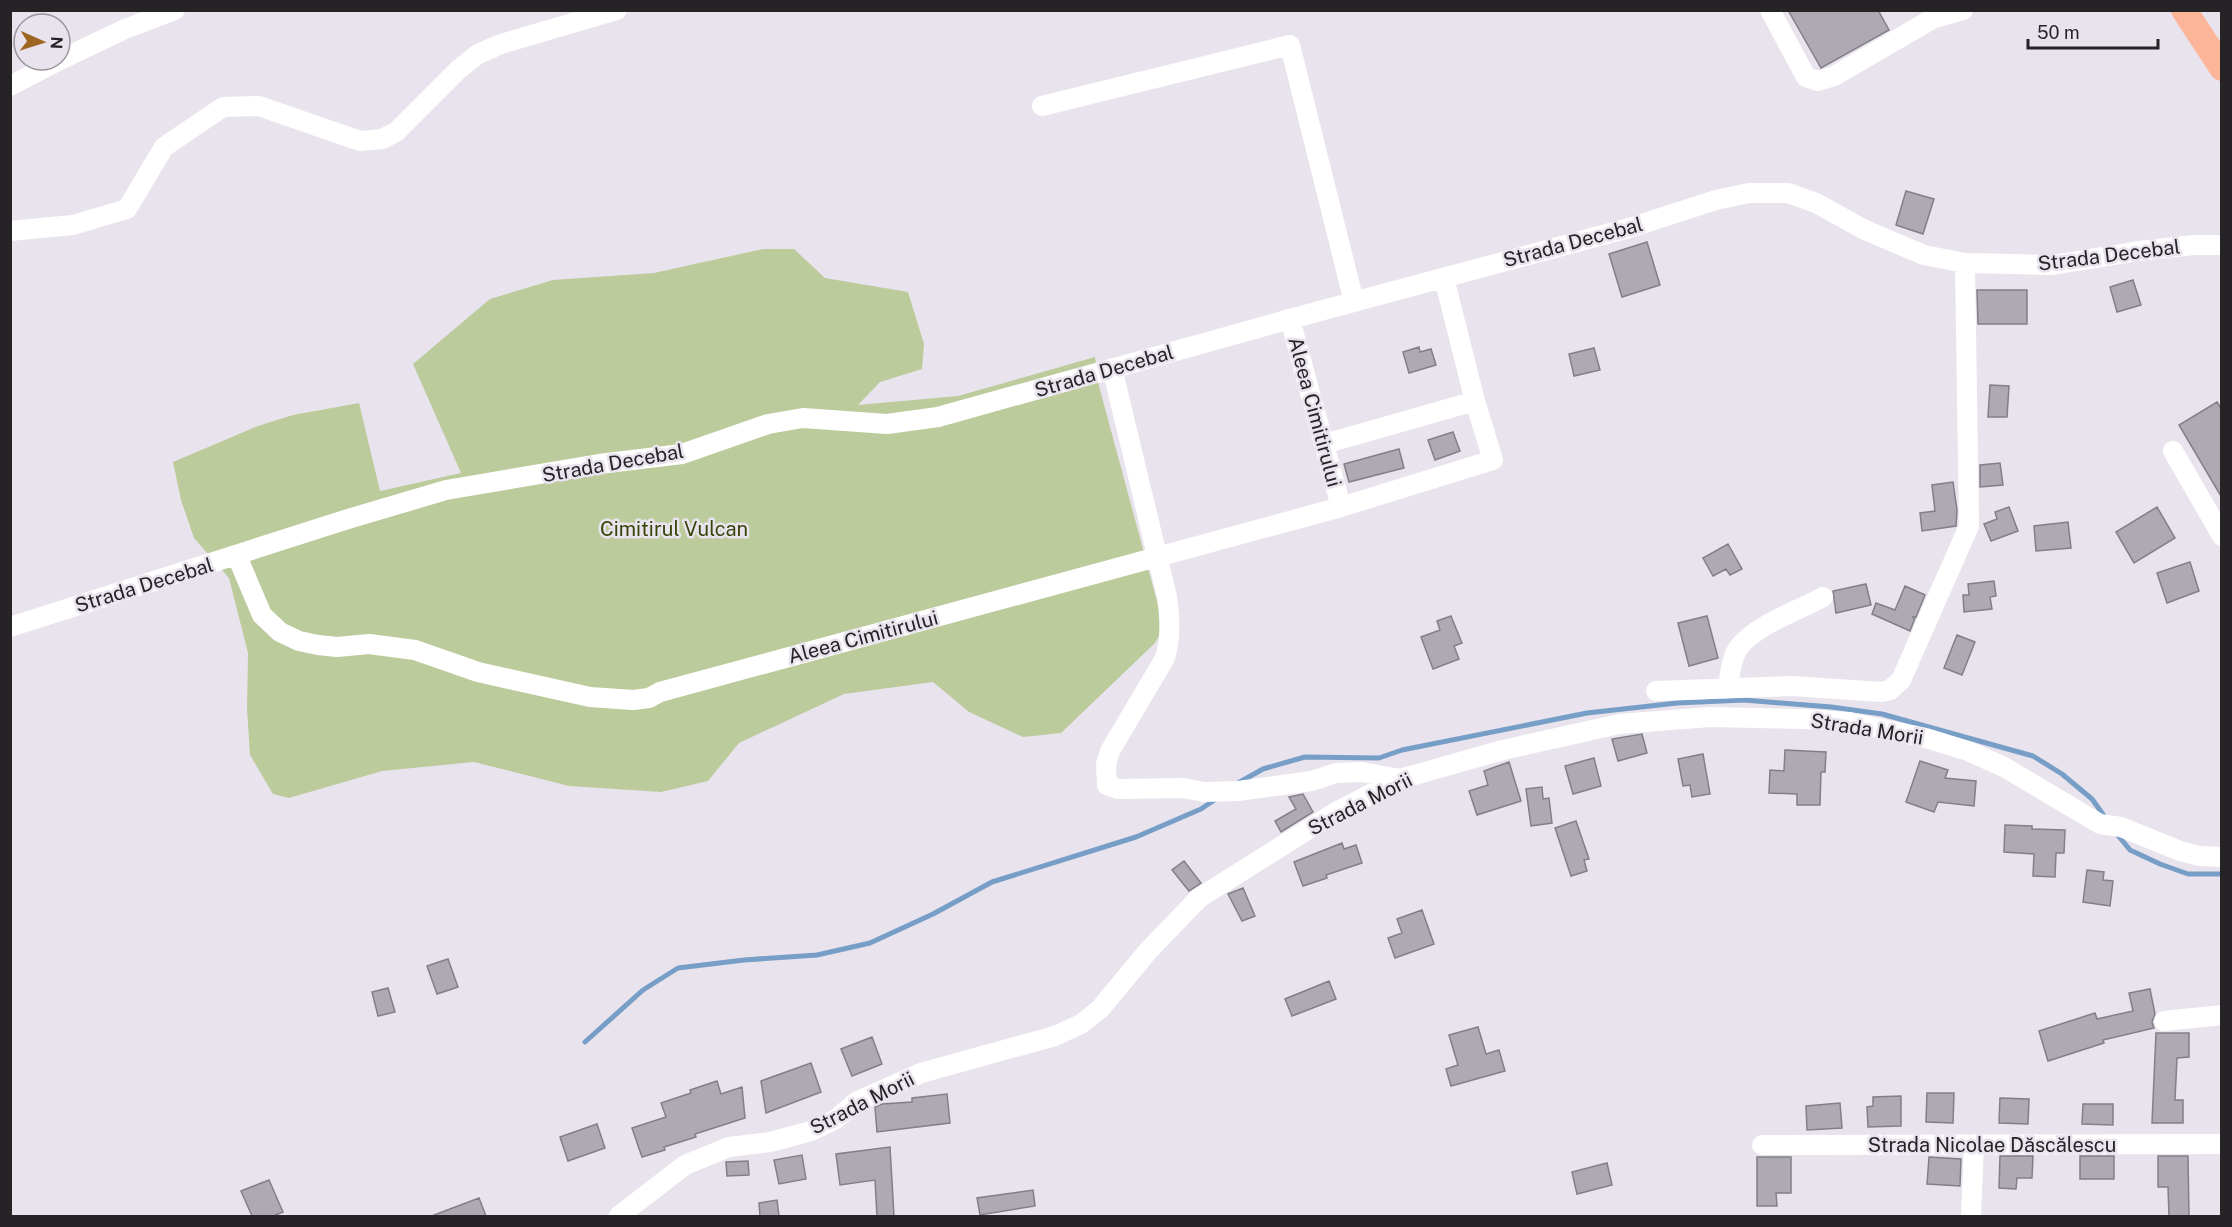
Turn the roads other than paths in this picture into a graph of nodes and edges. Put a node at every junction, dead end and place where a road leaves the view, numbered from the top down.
1 (175, 10) edge
2 (617, 10) edge
3 (1770, 10) edge
4 (1963, 10) edge
5 (2184, 10) edge
6 (72, 54) edge
7 (2222, 68) edge
8 (37, 72) edge
9 (10, 86) edge
10 (1042, 106) dead end
11 (10, 231) edge
12 (2222, 232) edge
13 (2194, 245) junction
14 (2222, 245) edge
15 (1965, 263) junction
16 (1444, 278) junction
17 (1354, 302) junction
18 (1290, 319) junction
19 (1112, 368) junction
20 (1475, 401) junction
21 (1324, 444) junction
22 (2173, 451) dead end
23 (1341, 507) junction
24 (2222, 536) edge
25 (237, 556) junction
26 (1157, 557) junction
27 (1823, 597) dead end
28 (10, 627) edge
29 (1728, 687) junction
30 (1656, 691) dead end
31 (1852, 708) junction
32 (1400, 779) junction
33 (2222, 857) edge
34 (2222, 1015) edge
35 (2164, 1021) dead end
36 (1974, 1144) junction
37 (2222, 1144) edge
38 (1762, 1145) dead end
39 (619, 1216) edge
40 (1971, 1216) edge

1 - 6 street
2 - 11 street
3 - 4 street
5 - 7 main road
8 - 9 street
10 - 17 street
12 - 13 street, Strada Decebal
13 - 14 street, Strada Decebal
13 - 15 street, Strada Decebal
15 - 16 street, Strada Decebal
15 - 31 street
16 - 17 street, Strada Decebal
16 - 20 street
17 - 18 street, Strada Decebal
18 - 19 street, Strada Decebal
18 - 21 street, Aleea Cimitirului
19 - 25 street, Strada Decebal
19 - 26 street
20 - 21 street
20 - 23 street
21 - 23 street, Aleea Cimitirului
22 - 24 street
23 - 26 street, Aleea Cimitirului
25 - 26 street, Aleea Cimitirului
25 - 28 street, Strada Decebal
26 - 32 street
27 - 29 street
29 - 30 street
29 - 31 street
31 - 32 street, Strada Morii
31 - 33 street, Strada Morii
32 - 39 street, Strada Morii
34 - 35 street
36 - 37 street, Strada Nicolae Dăscălescu
36 - 38 street, Strada Nicolae Dăscălescu
36 - 40 street

